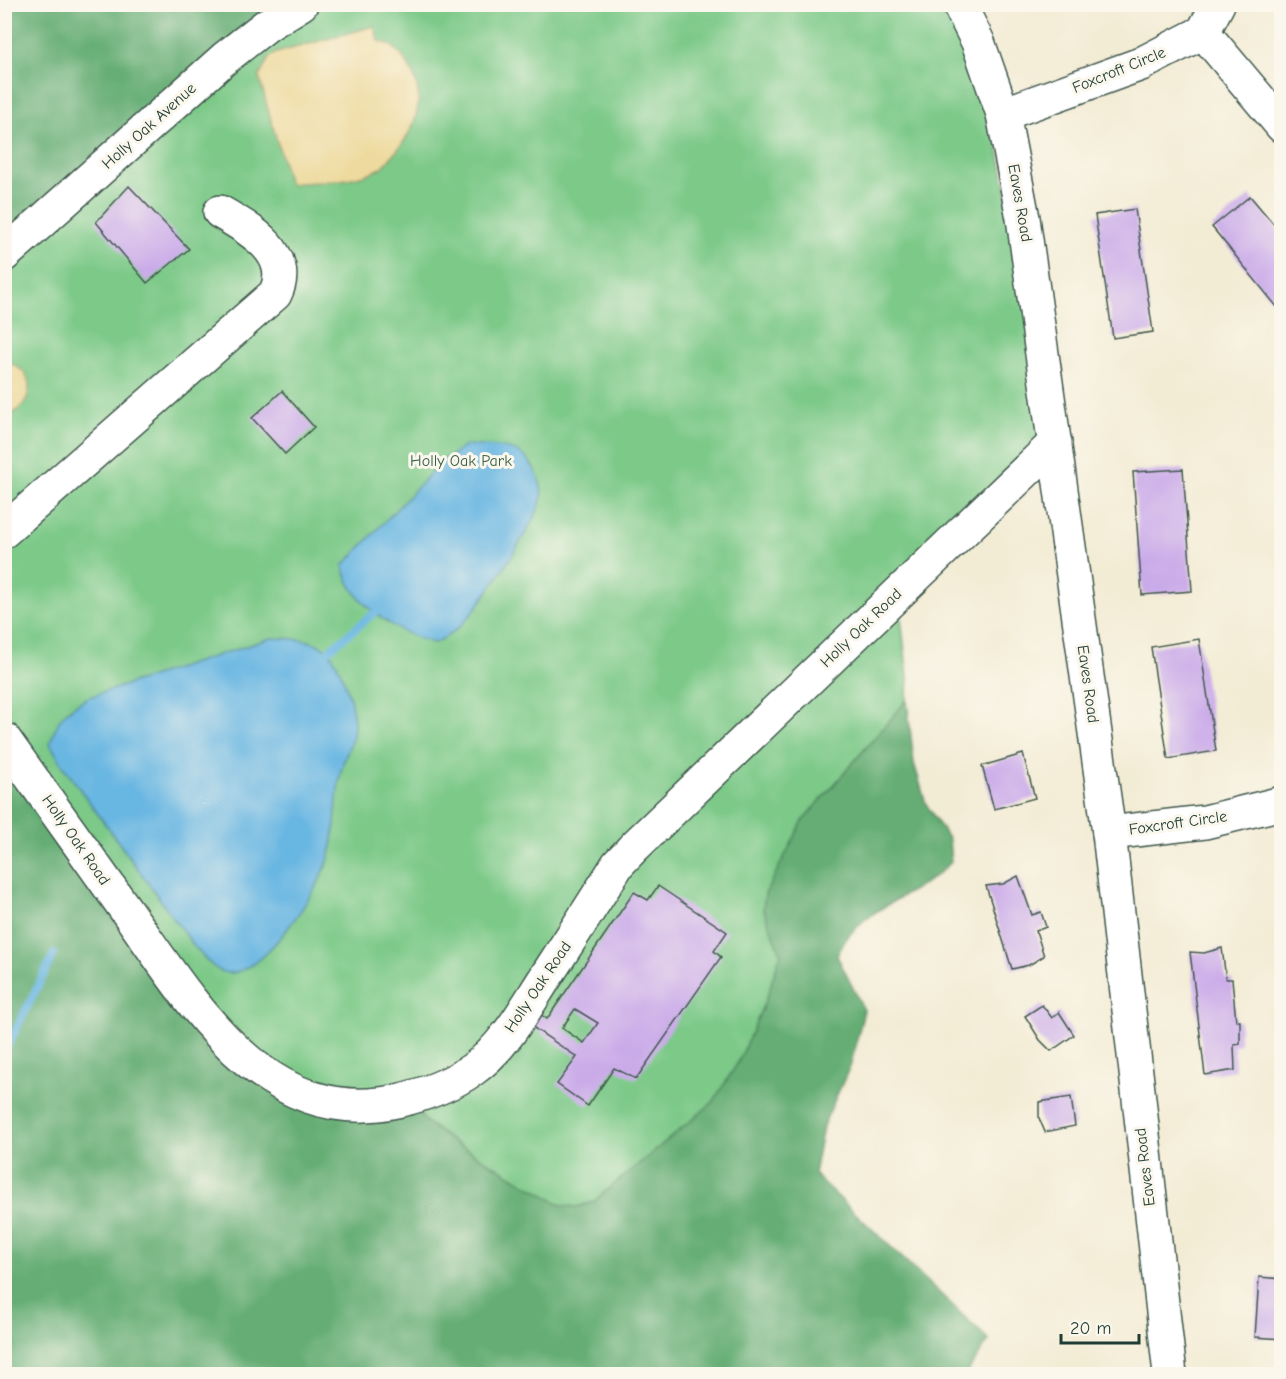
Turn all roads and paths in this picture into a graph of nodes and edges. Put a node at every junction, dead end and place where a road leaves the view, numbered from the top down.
1 (300, 4) edge
2 (959, 4) edge
3 (1210, 18) edge
4 (1004, 114) junction
5 (1281, 126) edge
6 (220, 212) dead end
7 (4, 255) edge
8 (1055, 443) junction
9 (4, 531) edge
10 (4, 739) edge
11 (1281, 803) edge
12 (1109, 832) junction
13 (1170, 1374) edge

1 - 7 street, Holly Oak Avenue
2 - 4 street, Eaves Road
3 - 4 street, Foxcroft Circle
3 - 5 street
4 - 8 street, Eaves Road
6 - 9 street
8 - 10 street, Holly Oak Road
8 - 12 street, Eaves Road
11 - 12 street, Foxcroft Circle
12 - 13 street, Eaves Road

